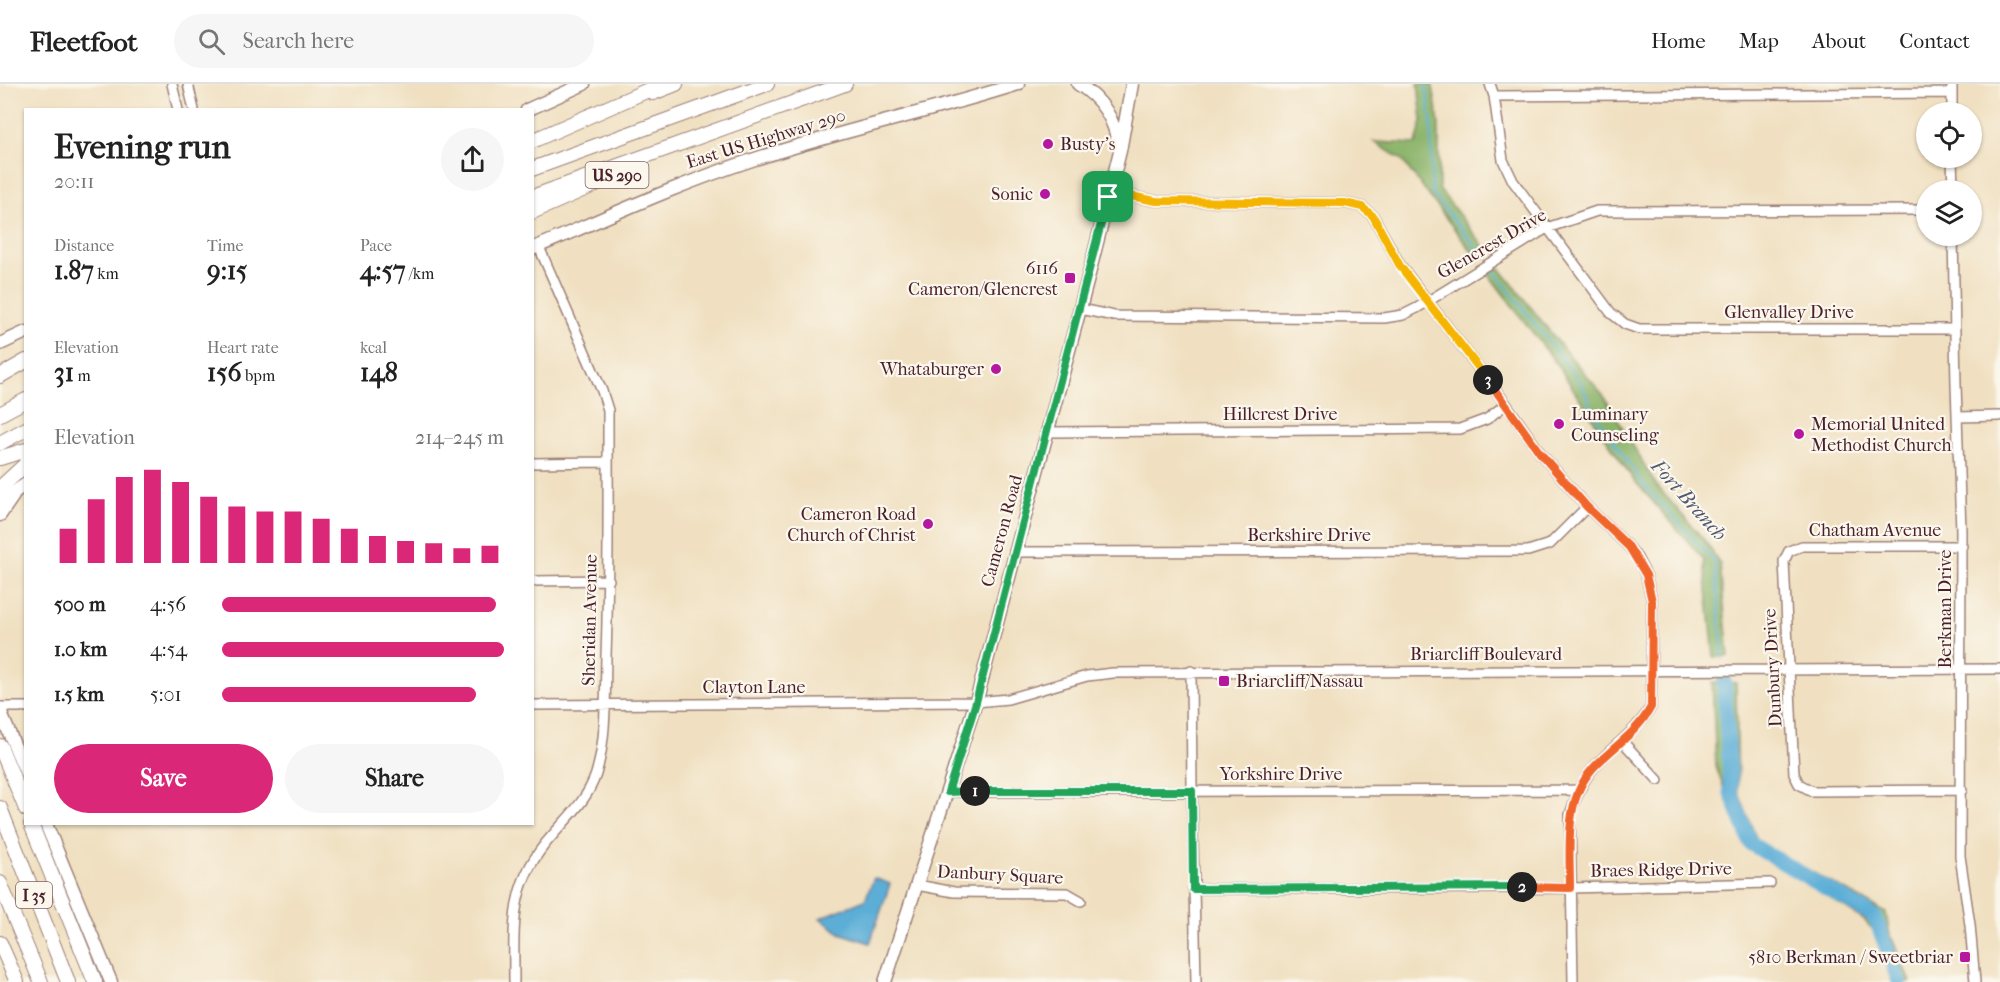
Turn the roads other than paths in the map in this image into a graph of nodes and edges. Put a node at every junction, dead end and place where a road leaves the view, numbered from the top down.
1 (172, 84) edge
2 (188, 84) edge
3 (584, 84) edge
4 (662, 84) edge
5 (676, 84) edge
6 (767, 84) edge
7 (844, 84) edge
8 (1018, 84) edge
9 (1078, 84) edge
10 (1132, 84) edge
11 (1490, 84) edge
12 (1952, 89) edge
13 (1494, 96) junction
14 (178, 108) edge
15 (194, 108) edge
16 (531, 108) edge
17 (578, 121) junction
18 (700, 136) junction
19 (534, 140) edge
20 (1120, 151) junction
21 (534, 168) edge
22 (1110, 192) junction
23 (534, 195) edge
24 (1916, 210) edge
25 (534, 211) edge
26 (1547, 228) junction
27 (1953, 246) edge
28 (536, 248) edge
29 (1428, 302) junction
30 (1080, 309) junction
31 (1954, 329) junction
32 (24, 333) edge
33 (0, 344) edge
34 (24, 362) edge
35 (0, 376) edge
36 (24, 401) edge
37 (1506, 404) junction
38 (0, 414) edge
39 (2000, 416) edge
40 (1958, 417) junction
41 (24, 429) edge
42 (1048, 432) junction
43 (0, 443) edge
44 (24, 451) edge
45 (0, 458) edge
46 (608, 462) junction
47 (534, 463) edge
48 (24, 466) edge
49 (21, 487) edge
50 (0, 488) edge
51 (0, 502) edge
52 (1587, 507) junction
53 (0, 515) edge
54 (1962, 546) junction
55 (1789, 551) joint
56 (1014, 552) junction
57 (534, 580) edge
58 (609, 580) junction
59 (1790, 669) junction
60 (1961, 669) junction
61 (2000, 669) edge
62 (1653, 670) junction
63 (1191, 672) junction
64 (976, 702) junction
65 (605, 704) junction
66 (534, 705) edge
67 (24, 707) edge
68 (0, 709) edge
69 (1622, 741) junction
70 (0, 746) edge
71 (24, 768) edge
72 (1658, 780) dead end
73 (1578, 790) junction
74 (1962, 790) junction
75 (1192, 791) junction
76 (948, 792) junction
77 (24, 804) edge
78 (0, 808) edge
79 (32, 825) edge
80 (46, 825) edge
81 (0, 883) edge
82 (1770, 883) dead end
83 (917, 885) junction
84 (1570, 888) junction
85 (1193, 889) junction
86 (1081, 901) dead end
87 (0, 943) edge
88 (17, 982) edge
89 (41, 982) edge
90 (68, 982) edge
91 (95, 982) edge
92 (111, 982) edge
93 (514, 982) edge
94 (885, 982) edge
95 (1196, 982) edge
96 (1572, 982) edge
97 (1975, 982) edge

1 - 14 street
2 - 15 street
3 - 16 main road
4 - 17 highway
5 - 17 highway
6 - 21 highway
7 - 18 highway, US 290
8 - 28 main road, East US Highway 290
9 - 20 main road
10 - 20 main road, Cameron Road
11 - 13 street
12 - 13 street
13 - 26 street
17 - 19 highway
18 - 23 highway
18 - 25 highway, US 290
20 - 22 main road, Cameron Road
22 - 29 street
22 - 30 main road, Cameron Road
24 - 26 street, Glencrest Drive
26 - 29 street, Glencrest Drive
26 - 31 street, Glenvalley Drive
27 - 31 street, Berkman Drive
28 - 46 street, Sheridan Avenue
29 - 30 street, Glencrest Drive
29 - 37 street
30 - 42 main road, Cameron Road
31 - 40 street, Berkman Drive
32 - 33 main road
34 - 35 highway
36 - 38 highway
37 - 42 street, Hillcrest Drive
37 - 52 street
39 - 40 street
40 - 54 street, Berkman Drive
41 - 43 highway
42 - 56 main road, Cameron Road
44 - 45 highway
46 - 47 street
46 - 58 street, Sheridan Avenue
48 - 50 highway
49 - 51 main road
49 - 53 main road
52 - 56 street, Berkshire Drive
52 - 62 street
54 - 55 street, Chatham Avenue
54 - 60 street, Berkman Drive
55 - 59 street, Dunbury Drive
56 - 64 main road, Cameron Road
57 - 58 street
58 - 65 street, Sheridan Avenue
59 - 60 street, Briarcliff Boulevard
59 - 62 street, Briarcliff Boulevard
59 - 74 street, Dunbury Drive
60 - 61 street, Briarcliff Boulevard
60 - 74 street, Berkman Drive
62 - 63 street, Briarcliff Boulevard
62 - 69 street
63 - 64 street, Briarcliff Boulevard
63 - 75 street
64 - 65 street, Clayton Lane
64 - 76 main road, Cameron Road
65 - 66 street, Clayton Lane
65 - 93 street, Sheridan Avenue
67 - 68 street
68 - 71 main road
69 - 72 street
69 - 73 street
70 - 77 highway
73 - 75 street, Yorkshire Drive
73 - 84 street
74 - 97 street, Berkman Drive
75 - 76 street, Yorkshire Drive
75 - 85 street
76 - 83 main road, Cameron Road
78 - 90 highway, I 35
79 - 91 highway
80 - 92 main road
81 - 89 highway, I 35
82 - 84 street, Braes Ridge Drive
83 - 86 street, Danbury Square
83 - 94 main road, Cameron Road
84 - 85 street, Braes Ridge Drive
84 - 96 street
85 - 95 street
87 - 88 highway

